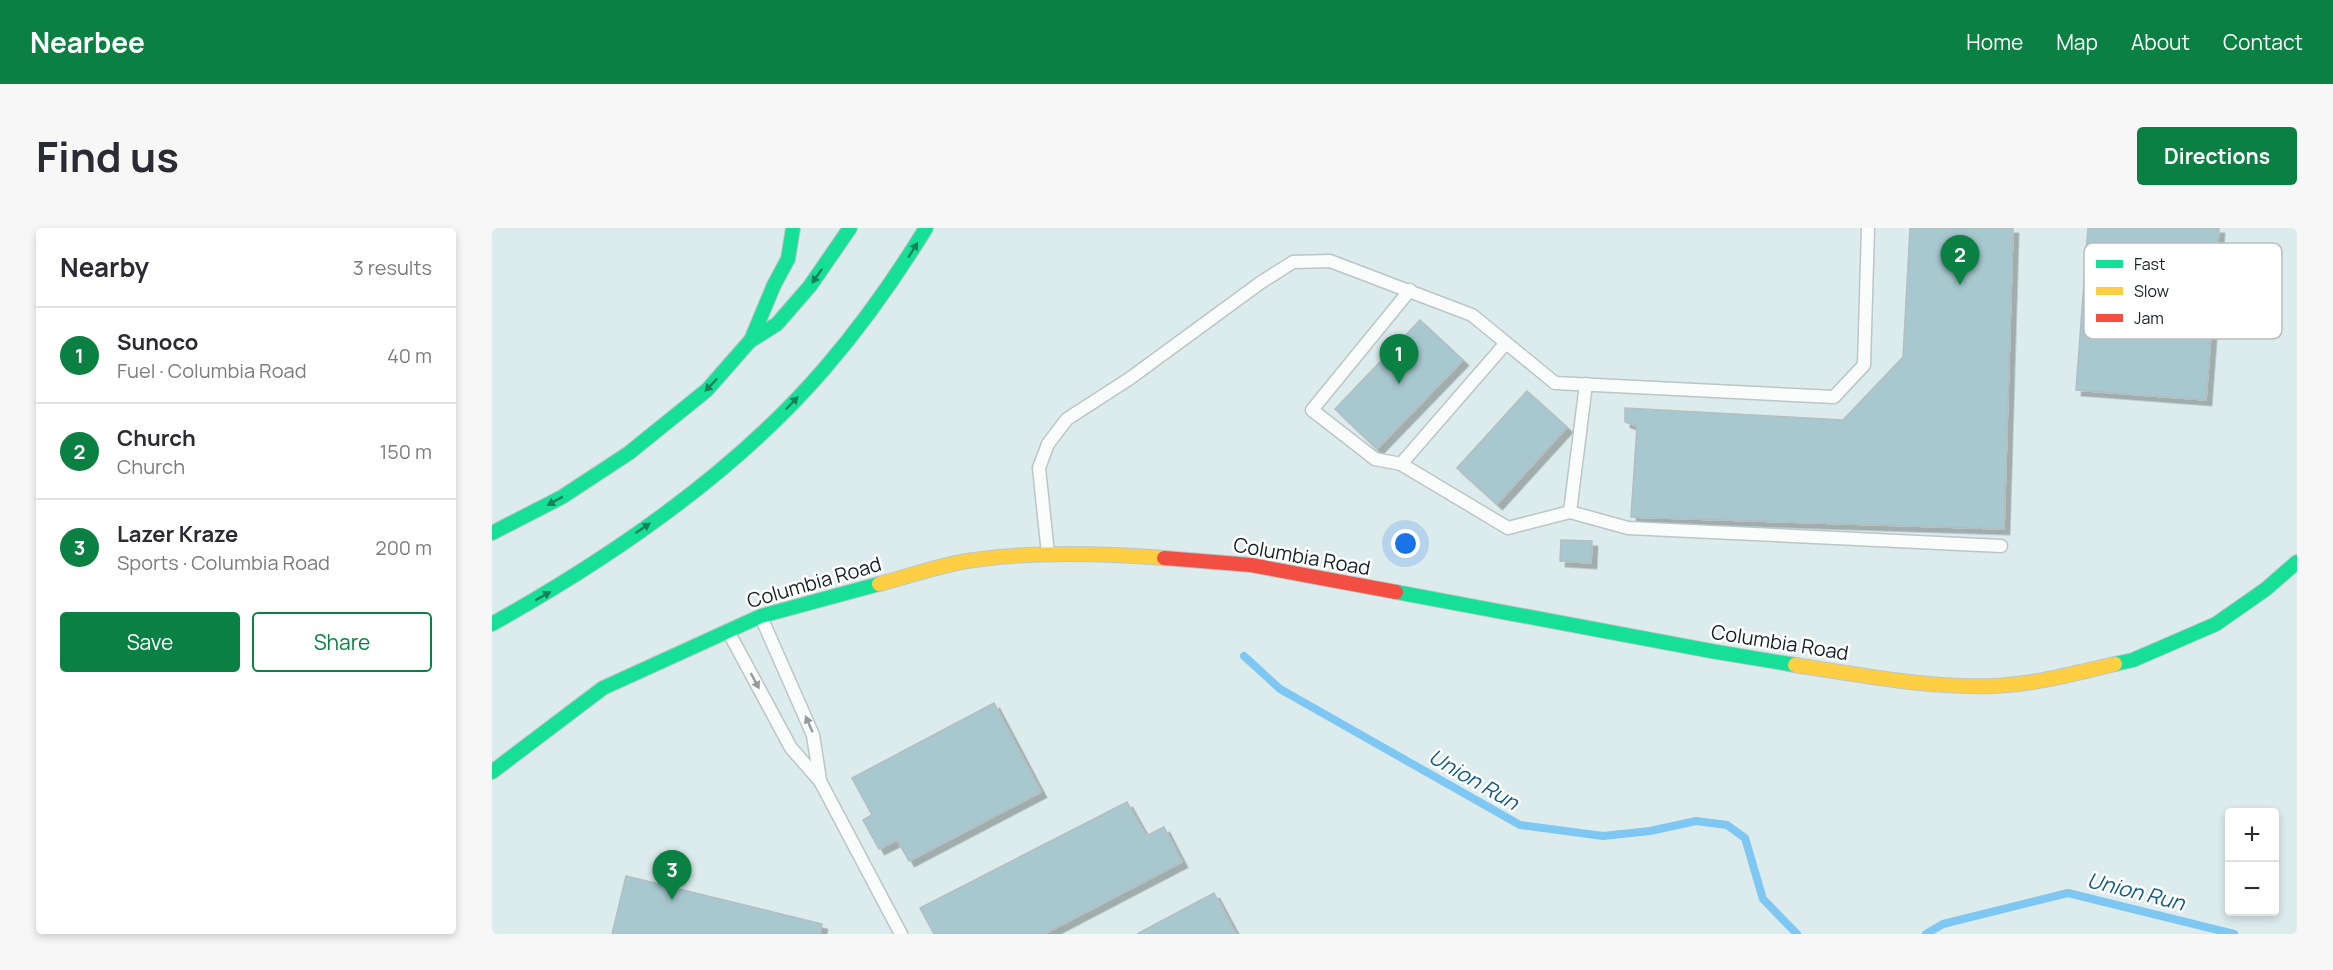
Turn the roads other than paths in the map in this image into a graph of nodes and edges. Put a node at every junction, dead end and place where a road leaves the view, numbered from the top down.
1 (793, 228) edge
2 (850, 228) edge
3 (926, 228) edge
4 (1868, 228) edge
5 (1410, 291) junction
6 (750, 342) junction
7 (1506, 343) junction
8 (1586, 384) junction
9 (1401, 464) junction
10 (1570, 512) junction
11 (492, 533) edge
12 (2001, 546) dead end
13 (1048, 555) junction
14 (2297, 562) edge
15 (761, 616) junction
16 (492, 624) edge
17 (727, 630) junction
18 (492, 772) edge
19 (820, 781) junction
20 (901, 934) edge

1 - 6 main road
2 -> 6 main road
16 -> 3 main road
4 - 8 lane
5 - 7 lane
5 - 9 lane
5 - 13 lane
6 -> 11 main road
7 - 8 lane
7 - 9 lane
8 - 10 lane
9 - 10 lane
10 - 12 lane
13 - 14 main road, Columbia Road
13 - 15 main road, Columbia Road
15 - 17 main road, Columbia Road
19 -> 15 lane
17 - 18 main road, Columbia Road
17 -> 19 lane
19 - 20 lane

